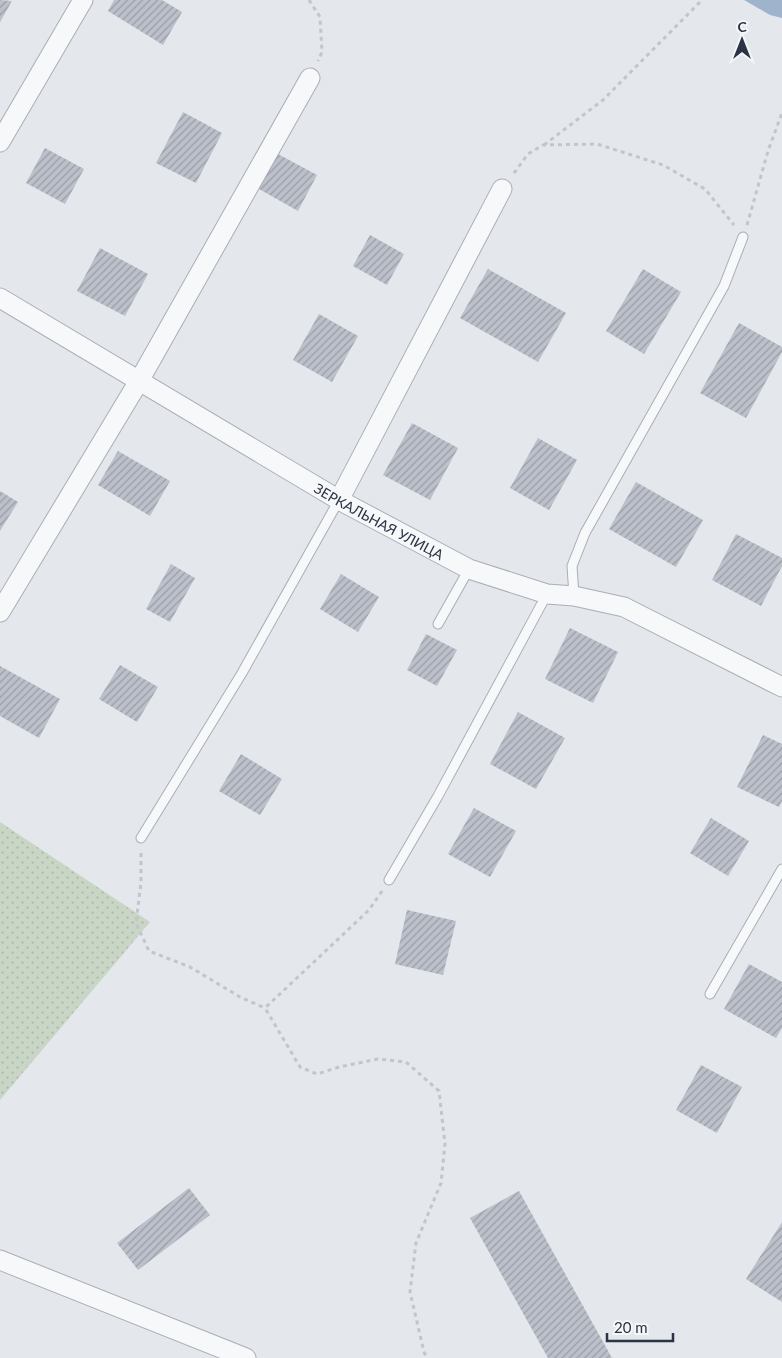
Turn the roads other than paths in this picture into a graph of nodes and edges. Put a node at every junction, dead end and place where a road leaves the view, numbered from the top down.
1 (83, 0) edge
2 (310, 78) road end
3 (0, 142) edge
4 (502, 189) road end
5 (743, 237) road end
6 (0, 298) edge
7 (139, 381) junction
8 (339, 500) junction
9 (469, 569) junction
10 (547, 594) junction
11 (574, 596) junction
12 (0, 612) edge
13 (438, 624) dead end
14 (782, 687) edge
15 (141, 838) road end
16 (782, 869) edge
17 (389, 880) road end
18 (710, 994) dead end
19 (0, 1260) edge
20 (246, 1358) edge

1 - 3 street
2 - 7 street
4 - 8 street
5 - 11 lane
6 - 7 street, ЗЕРКАЛЬНАЯ УЛИЦА
7 - 8 street, ЗЕРКАЛЬНАЯ УЛИЦА
7 - 12 street
8 - 9 street, ЗЕРКАЛЬНАЯ УЛИЦА
8 - 15 lane
9 - 10 street, ЗЕРКАЛЬНАЯ УЛИЦА
9 - 13 lane
10 - 11 street, ЗЕРКАЛЬНАЯ УЛИЦА
10 - 17 lane
11 - 14 street, ЗЕРКАЛЬНАЯ УЛИЦА
16 - 18 lane
19 - 20 street

